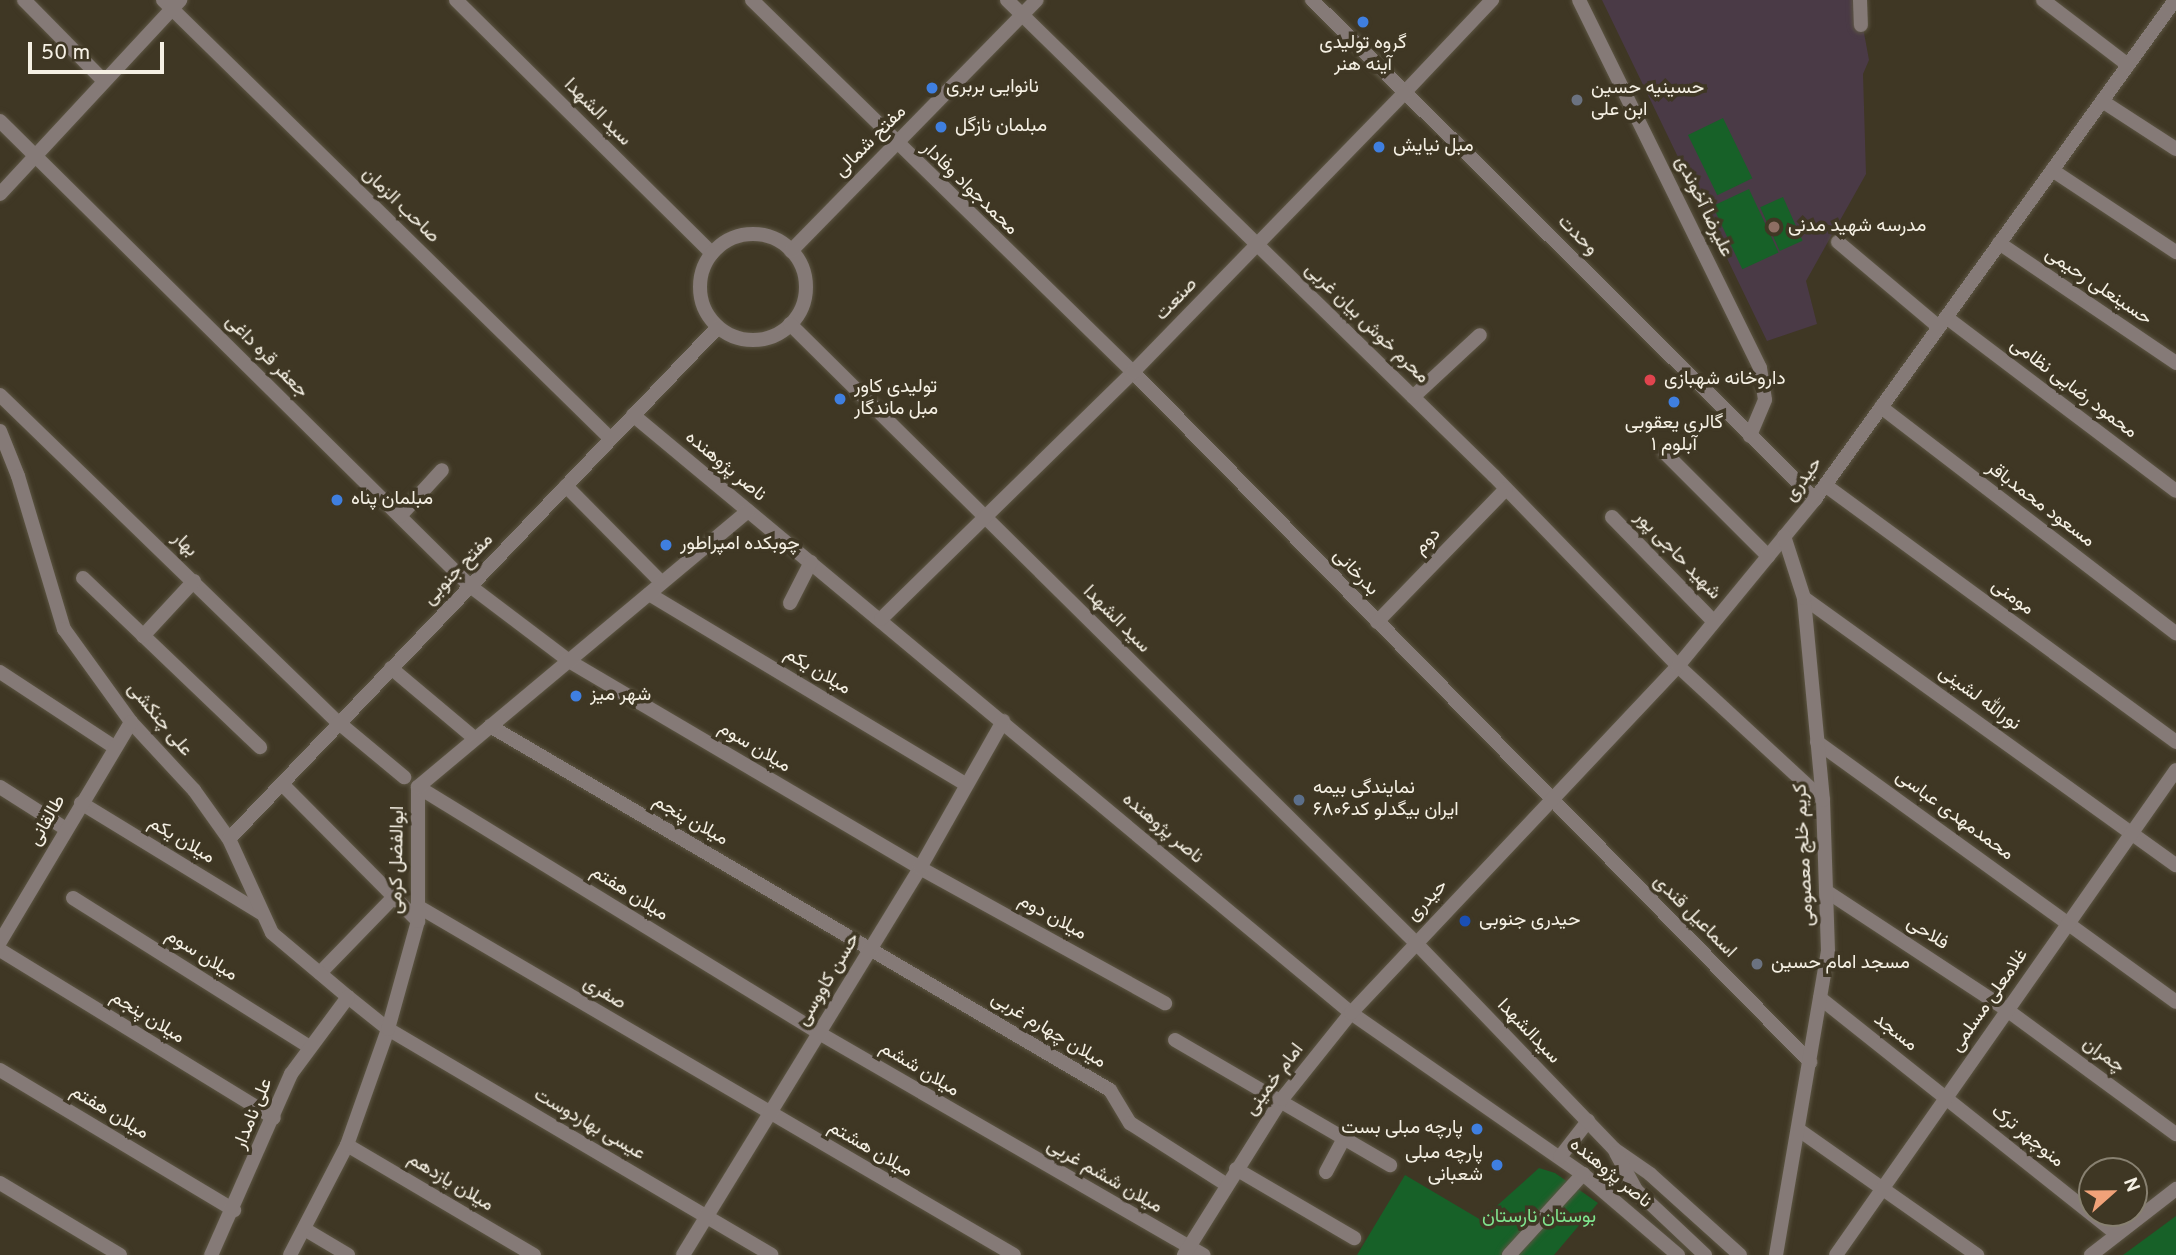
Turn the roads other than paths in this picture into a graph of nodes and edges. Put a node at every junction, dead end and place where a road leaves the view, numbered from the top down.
1 (24, 0) edge
2 (456, 0) edge
3 (752, 0) edge
4 (1007, 0) edge
5 (1037, 0) edge
6 (1312, 0) edge
7 (1492, 0) edge
8 (1579, 0) edge
9 (1860, 0) edge
10 (2043, 0) edge
11 (2174, 0) edge
12 (172, 3) edge
13 (1022, 15) junction
14 (1861, 25) dead end
15 (2128, 65) junction
16 (104, 81) junction
17 (1405, 92) junction
18 (2102, 101) junction
19 (0, 121) edge
20 (896, 145) junction
21 (2176, 149) edge
22 (35, 156) junction
23 (2052, 170) junction
24 (0, 194) edge
25 (1838, 242) dead end
26 (1999, 243) junction
27 (1257, 245) junction
28 (791, 251) junction
29 (2176, 252) edge
30 (712, 253) junction
31 (1943, 322) junction
32 (790, 324) junction
33 (718, 327) junction
34 (1480, 335) dead end
35 (2176, 363) edge
36 (1133, 372) junction
37 (0, 395) edge
38 (1413, 397) junction
39 (1881, 407) junction
40 (632, 415) junction
41 (0, 431) edge
42 (1751, 436) junction
43 (610, 438) junction
44 (1665, 453) dead end
45 (442, 470) dead end
46 (1825, 485) junction
47 (566, 486) junction
48 (1506, 489) junction
49 (2176, 491) edge
50 (1815, 499) junction
51 (748, 511) junction
52 (400, 516) junction
53 (1612, 517) dead end
54 (986, 518) junction
55 (1784, 536) junction
56 (1768, 556) junction
57 (811, 562) junction
58 (83, 578) dead end
59 (194, 582) junction
60 (662, 583) junction
61 (470, 586) junction
62 (649, 594) junction
63 (1804, 598) junction
64 (790, 603) dead end
65 (881, 619) junction
66 (1377, 622) junction
67 (1714, 622) junction
68 (2176, 633) edge
69 (143, 636) junction
70 (569, 661) junction
71 (1678, 666) junction
72 (391, 668) junction
73 (0, 672) edge
74 (1003, 721) junction
75 (131, 722) junction
76 (339, 723) junction
77 (491, 726) junction
78 (474, 738) junction
79 (1817, 742) junction
80 (2176, 743) edge
81 (114, 747) junction
82 (260, 747) dead end
83 (2176, 770) edge
84 (404, 777) dead end
85 (965, 784) junction
86 (283, 785) junction
87 (418, 787) junction
88 (0, 788) edge
89 (1550, 800) junction
90 (1822, 800) junction
91 (81, 803) junction
92 (66, 828) junction
93 (2132, 832) junction
94 (229, 839) junction
95 (2176, 865) edge
96 (920, 868) junction
97 (1826, 891) junction
98 (73, 898) dead end
99 (393, 898) junction
100 (261, 913) junction
101 (418, 914) junction
102 (5, 922) edge
103 (2069, 922) junction
104 (0, 942) edge
105 (1415, 942) junction
106 (871, 949) junction
107 (0, 950) edge
108 (320, 973) junction
109 (348, 997) junction
110 (1820, 998) junction
111 (2176, 1002) edge
112 (1166, 1003) dead end
113 (2007, 1010) junction
114 (1352, 1013) junction
115 (388, 1030) junction
116 (819, 1033) junction
117 (1175, 1040) dead end
118 (308, 1046) junction
119 (1810, 1062) junction
120 (0, 1070) edge
121 (1946, 1097) junction
122 (1282, 1099) junction
123 (769, 1114) junction
124 (274, 1118) junction
125 (1588, 1121) junction
126 (1799, 1130) junction
127 (2176, 1134) edge
128 (1345, 1137) junction
129 (1000, 1140) joint
130 (347, 1145) junction
131 (1614, 1149) junction
132 (1560, 1157) junction
133 (1390, 1165) dead end
134 (1236, 1169) junction
135 (1326, 1172) dead end
136 (1583, 1174) junction
137 (0, 1183) edge
138 (1227, 1185) junction
139 (1881, 1189) junction
140 (2176, 1189) edge
141 (234, 1210) junction
142 (709, 1218) junction
143 (306, 1230) junction
144 (2117, 1234) junction
145 (1354, 1238) dead end
146 (1187, 1251) edge
147 (120, 1255) edge
148 (211, 1255) edge
149 (290, 1255) edge
150 (348, 1255) edge
151 (534, 1255) edge
152 (683, 1255) edge
153 (771, 1255) edge
154 (1014, 1255) edge
155 (1203, 1255) edge
156 (1509, 1255) edge
157 (1678, 1255) edge
158 (1705, 1255) edge
159 (1740, 1255) edge
160 (1776, 1255) edge
161 (1836, 1255) edge
162 (1977, 1255) edge
163 (2091, 1255) edge

1 - 16 street
2 - 30 street, سید الشهدا
3 - 20 street, محمدجواد وفادار
4 - 13 street, محرم خوش بیان غربی
5 - 13 street, مفتح شمالی
6 - 17 street, وحدت
7 - 17 street, صنعت
8 - 42 street, علیرضا آخوندی
9 - 14 street
10 - 15 street
11 - 15 street, حیدری
12 - 16 street
12 - 43 street, صاحب الزمان
13 - 20 street, مفتح شمالی
13 - 27 street, محرم خوش بیان غربی
15 - 18 street, حیدری
16 - 22 street
17 - 27 street, صنعت
17 - 42 street, وحدت
18 - 21 street
18 - 23 street, حیدری
19 - 22 street, جعفر قره داغی
20 - 28 street, مفتح شمالی
20 - 36 street, محمدجواد وفادار
22 - 24 street
22 - 52 street, جعفر قره داغی
23 - 26 street, حیدری
23 - 29 street
25 - 31 street, محمود رضایی نظامی
26 - 31 street, حیدری
26 - 35 street, حسینعلی رحیمی
27 - 36 street, صنعت
27 - 38 street, محرم خوش بیان غربی
28 - 30 street
28 - 32 street
30 - 33 street
31 - 39 street, حیدری
31 - 49 street, محمود رضایی نظامی
32 - 33 street
32 - 54 street, سید الشهدا
33 - 40 street, مفتح جنوبی
34 - 38 street
36 - 54 street, صنعت
36 - 66 street, بدرخانی
37 - 59 street, بهار
38 - 48 street, محرم خوش بیان غربی
39 - 46 street, حیدری
39 - 68 street, مسعود محمدباقر
40 - 43 street, مفتح جنوبی
40 - 51 street, ناصر پژوهنده
41 - 75 street, علی چنکشی
42 - 50 street, وحدت
43 - 47 street, مفتح جنوبی
44 - 56 street
45 - 52 street
46 - 50 street, حیدری
46 - 80 street, مومنی
47 - 60 street
47 - 61 street, مفتح جنوبی
48 - 66 street, دوم
48 - 71 street, محرم خوش بیان غربی
50 - 55 street, حیدری
51 - 57 street, ناصر پژوهنده
51 - 60 street, ابوالفضل کرمی
52 - 61 street, جعفر قره داغی
53 - 67 street, شهید حاجی پور
54 - 65 street, صنعت
54 - 105 street, سید الشهدا
55 - 56 street, حیدری
55 - 63 street, کریم خلج معصومی
56 - 67 street, حیدری
57 - 64 street
57 - 65 street, ناصر پژوهنده
58 - 69 street
59 - 69 street
59 - 76 street, بهار
60 - 62 street, ابوالفضل کرمی
61 - 70 street, میلان سوم
61 - 72 street, مفتح جنوبی
62 - 70 street, ابوالفضل کرمی
62 - 85 street, میلان یکم
63 - 79 street, کریم خلج معصومی
63 - 93 street, نورالله لشینی
65 - 74 street, ناصر پژوهنده
66 - 89 street, بدرخانی
67 - 71 street, حیدری
69 - 82 street
70 - 77 street, ابوالفضل کرمی
70 - 96 street, میلان سوم
71 - 89 street, حیدری
71 - 90 street, محرم خوش بیان غربی
72 - 76 street, مفتح جنوبی
72 - 78 street
73 - 81 street
74 - 85 street, حسن کاووسی
74 - 114 street, ناصر پژوهنده
75 - 81 street, طالقانی
75 - 94 street, علی چنکشی
76 - 84 street, بهار
76 - 86 street, مفتح جنوبی
77 - 78 street, ابوالفضل کرمی
77 - 106 street, میلان پنجم
78 - 87 street, ابوالفضل کرمی
79 - 90 street, کریم خلج معصومی
79 - 103 street, محمدمهدی عباسی
81 - 91 street, طالقانی
83 - 93 street, غلامعلی مسلمی
85 - 96 street, حسن کاووسی
86 - 94 street, مفتح جنوبی
86 - 99 street, صفری
87 - 101 street, ابوالفضل کرمی
87 - 116 street, میلان هفتم
88 - 92 street
89 - 105 street, حیدری
89 - 119 street, اسماعیل قندی
90 - 97 street, کریم خلج معصومی
91 - 92 street, طالقانی
91 - 100 street, میلان یکم
92 - 102 street, طالقانی
93 - 95 street, نورالله لشینی
93 - 103 street, غلامعلی مسلمی
94 - 100 street, علی چنکشی
96 - 106 street, حسن کاووسی
96 - 112 street, میلان دوم
97 - 110 street, کریم خلج معصومی
97 - 113 street, فلاحی
98 - 118 street, میلان سوم
99 - 101 street, صفری
99 - 108 street
100 - 108 street, علی چنکشی
101 - 115 street, ابوالفضل کرمی
101 - 123 street, صفری
102 - 104 street, طالقانی
103 - 111 street, محمدمهدی عباسی
103 - 113 street, غلامعلی مسلمی
105 - 114 street, امام خمینی
105 - 125 street, سیدالشهدا
106 - 116 street, حسن کاووسی
106 - 138 street, میلان چهارم غربی
107 - 124 street, میلان پنجم
108 - 109 street, علی چنکشی
109 - 115 street, عیسی بهاردوست
109 - 118 street, علی نامدار
110 - 119 street, کریم خلج معصومی
110 - 121 street, مسجد
113 - 121 street, غلامعلی مسلمی
113 - 127 street, چمران
114 - 122 street, امام خمینی
114 - 132 street, ناصر پژوهنده
115 - 130 street, ابوالفضل کرمی
115 - 142 street, عیسی بهاردوست
116 - 123 street, حسن کاووسی
116 - 129 street, میلان ششم
117 - 122 street
118 - 124 street, علی نامدار
119 - 126 street, کریم خلج معصومی
120 - 141 street, میلان هفتم
121 - 139 street, غلامعلی مسلمی
121 - 144 street, منوچهر ترک
122 - 128 street
122 - 134 street, امام خمینی
123 - 142 street, حسن کاووسی
123 - 154 street, میلان هشتم
124 - 141 street, علی نامدار
125 - 131 street, سیدالشهدا
125 - 132 street
126 - 139 street
126 - 160 street, کریم خلج معصومی
128 - 133 street
128 - 135 street
129 - 146 street, میلان ششم غربی
130 - 143 street, ابوالفضل کرمی
130 - 151 street, میلان یازدهم
131 - 158 street, سیدالشهدا
131 - 159 street, سیدالشهدا
132 - 136 street, ناصر پژوهنده
134 - 138 street, امام خمینی
134 - 145 street
136 - 156 street
136 - 157 street, ناصر پژوهنده
137 - 147 street
138 - 146 street, امام خمینی
139 - 161 street, غلامعلی مسلمی
139 - 162 street
140 - 144 street
141 - 148 street, علی نامدار
142 - 152 street, حسن کاووسی
142 - 153 street, عیسی بهاردوست
143 - 149 street, ابوالفضل کرمی
143 - 150 street
144 - 163 street
146 - 155 street, میلان ششم غربی

